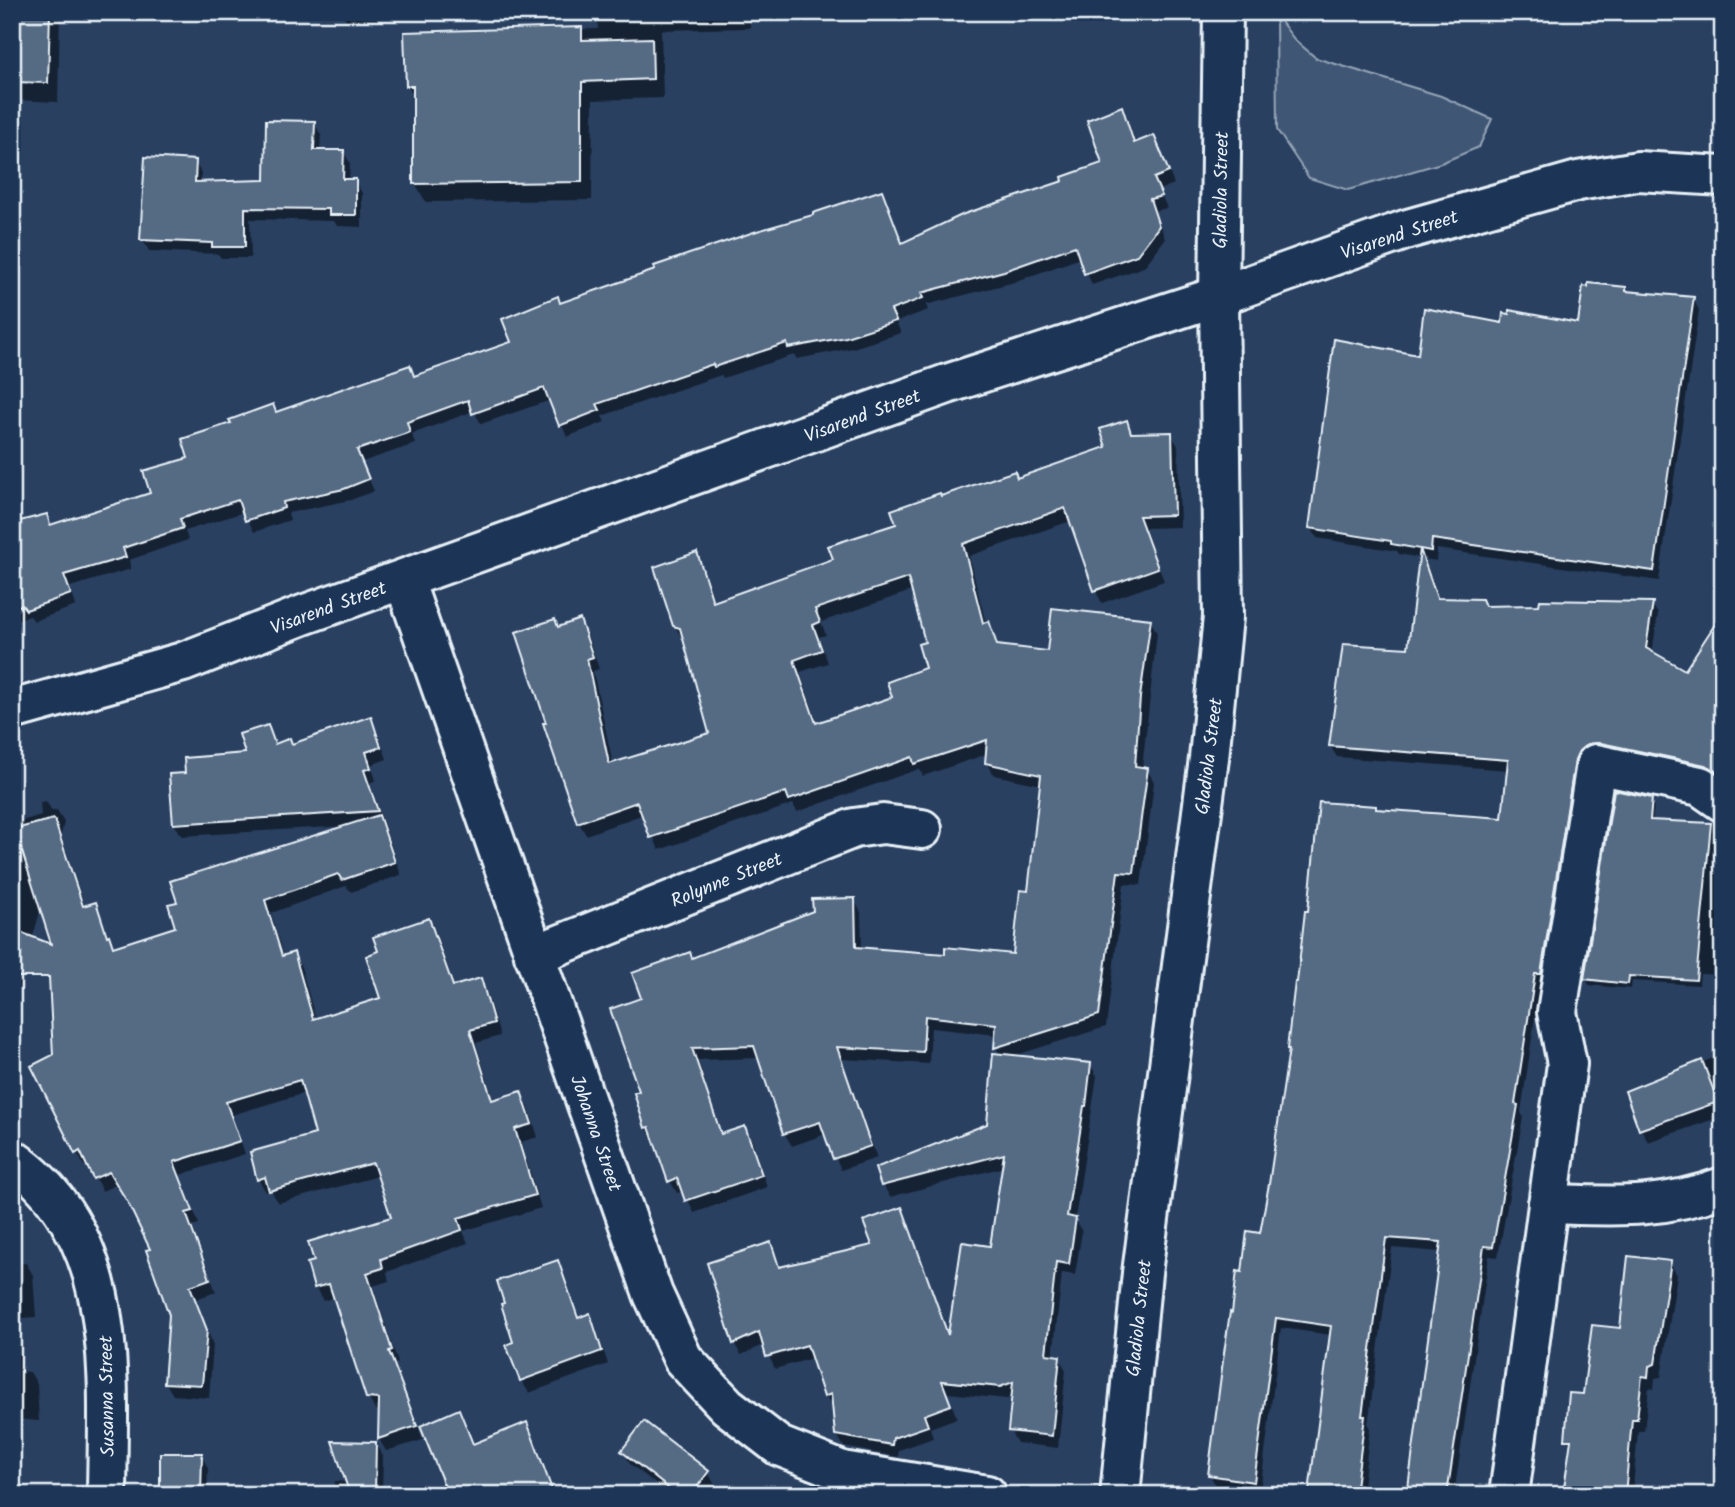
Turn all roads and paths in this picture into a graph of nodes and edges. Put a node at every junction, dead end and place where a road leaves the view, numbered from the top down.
1 (1223, 12) edge
2 (1723, 176) edge
3 (1219, 296) junction
4 (404, 580) junction
5 (12, 710) edge
6 (1723, 802) edge
7 (922, 830) dead end
8 (534, 955) junction
9 (12, 1159) edge
10 (1723, 1187) edge
11 (1548, 1204) junction
12 (107, 1495) edge
13 (987, 1495) edge
14 (1120, 1495) edge
15 (1509, 1495) edge

1 - 3 street, Gladiola Street
2 - 3 street, Visarend Street
3 - 4 street, Visarend Street
3 - 14 street, Gladiola Street
4 - 5 street, Visarend Street
4 - 8 street, Johanna Street
6 - 11 street
7 - 8 street, Rolynne Street
8 - 13 street, Johanna Street
9 - 12 street, Susanna Street
10 - 11 street
11 - 15 street

